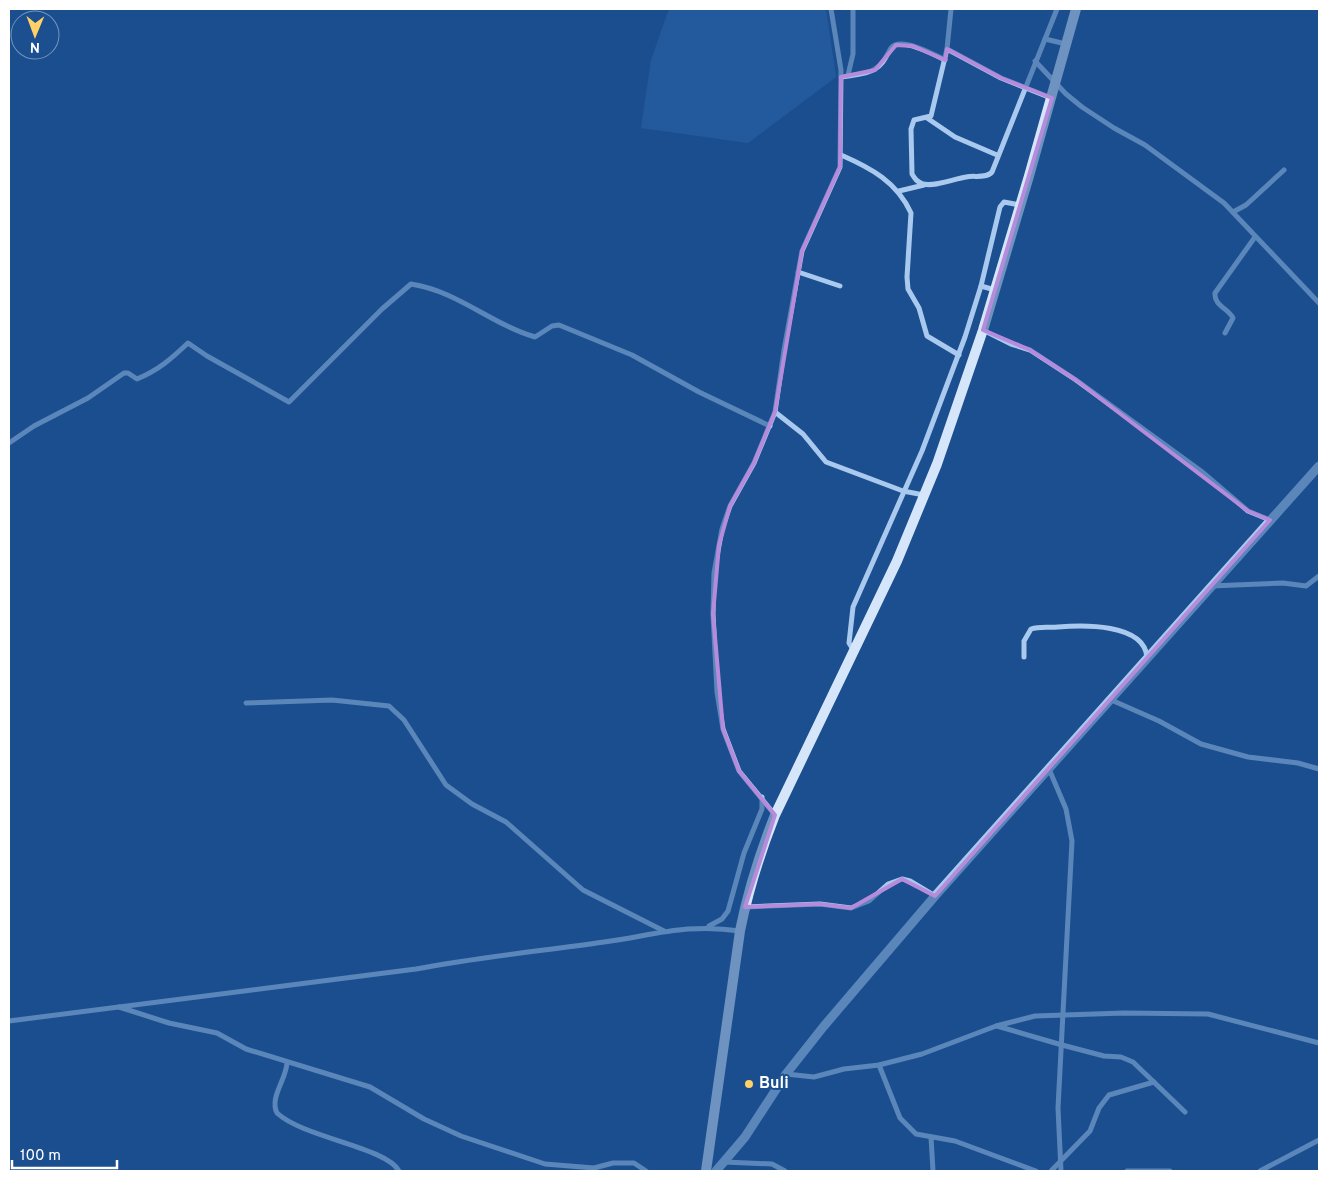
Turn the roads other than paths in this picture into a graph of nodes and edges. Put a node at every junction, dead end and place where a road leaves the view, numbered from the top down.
1 (831, 9) edge
2 (853, 9) edge
3 (951, 9) edge
4 (1057, 9) edge
5 (1076, 9) edge
6 (1045, 39) junction
7 (1068, 44) junction
8 (947, 49) junction
9 (945, 60) junction
10 (1036, 61) junction
11 (848, 75) junction
12 (841, 77) junction
13 (1057, 82) junction
14 (1023, 88) junction
15 (1052, 98) junction
16 (927, 118) junction
17 (841, 155) junction
18 (997, 155) junction
19 (1284, 170) dead end
20 (927, 184) junction
21 (898, 191) junction
22 (1020, 205) junction
23 (1233, 212) junction
24 (1255, 237) junction
25 (798, 272) junction
26 (840, 286) dead end
27 (980, 286) junction
28 (995, 290) junction
29 (1319, 304) edge
30 (983, 330) junction
31 (1224, 333) dead end
32 (959, 355) junction
33 (775, 412) junction
34 (770, 426) junction
35 (9, 443) edge
36 (1319, 466) edge
37 (903, 491) junction
38 (924, 495) junction
39 (1270, 520) junction
40 (1319, 576) edge
41 (1211, 586) junction
42 (854, 652) junction
43 (1024, 656) dead end
44 (1147, 657) junction
45 (1110, 700) junction
46 (246, 703) dead end
47 (1049, 769) junction
48 (1319, 769) edge
49 (762, 797) junction
50 (775, 815) junction
51 (935, 896) junction
52 (745, 907) junction
53 (707, 927) junction
54 (664, 931) junction
55 (740, 931) junction
56 (116, 1007) junction
57 (1064, 1015) junction
58 (9, 1021) edge
59 (996, 1026) junction
60 (1319, 1044) edge
61 (1062, 1045) junction
62 (287, 1062) junction
63 (879, 1065) junction
64 (786, 1074) junction
65 (1154, 1082) junction
66 (1185, 1112) dead end
67 (931, 1137) junction
68 (1319, 1140) edge
69 (724, 1162) junction
70 (1060, 1162) junction
71 (399, 1171) edge
72 (646, 1171) edge
73 (706, 1171) edge
74 (716, 1171) edge
75 (785, 1171) edge
76 (933, 1171) edge
77 (1036, 1171) edge
78 (1051, 1171) edge
79 (1061, 1171) edge
80 (1127, 1171) edge
81 (1170, 1171) edge
82 (1260, 1171) edge

1 - 12 street
2 - 11 street
3 - 8 street
4 - 6 street
5 - 7 main road
6 - 7 street
6 - 10 street
7 - 13 main road
8 - 9 street
8 - 14 street
9 - 11 street
9 - 16 street
10 - 13 street
10 - 14 street
11 - 12 street
12 - 17 street
13 - 15 main road
13 - 23 street
14 - 15 street
14 - 18 street
15 - 22 main road
16 - 18 street
16 - 20 street
17 - 21 street
17 - 25 street
18 - 20 street
19 - 23 street
20 - 21 street
21 - 32 street
22 - 27 street
22 - 28 main road
23 - 24 street
24 - 29 street
24 - 31 street
25 - 26 street
25 - 33 street
27 - 28 street
27 - 32 street
28 - 30 main road
30 - 38 main road
30 - 39 street
32 - 37 street
33 - 34 street
33 - 37 street
34 - 35 street
34 - 49 street
36 - 39 street
37 - 38 street
37 - 42 street
38 - 42 main road
39 - 41 street
40 - 41 street
41 - 44 street
42 - 50 main road
43 - 44 street
44 - 45 street
45 - 47 street
45 - 48 street
46 - 54 street
47 - 51 street
47 - 57 street
49 - 50 street
49 - 53 street
50 - 52 main road
51 - 52 street
51 - 64 street
52 - 55 main road
53 - 54 street
53 - 55 street
54 - 56 street
55 - 73 main road
56 - 58 street
56 - 62 street
57 - 59 street
57 - 60 street
57 - 61 street
59 - 61 street
59 - 63 street
61 - 65 street
61 - 70 street
62 - 71 street
62 - 72 street
63 - 64 street
63 - 67 street
64 - 69 street
65 - 66 street
65 - 70 street
67 - 76 street
67 - 77 street
68 - 82 street
69 - 74 street
69 - 75 street
70 - 78 street
70 - 79 street
80 - 81 street

